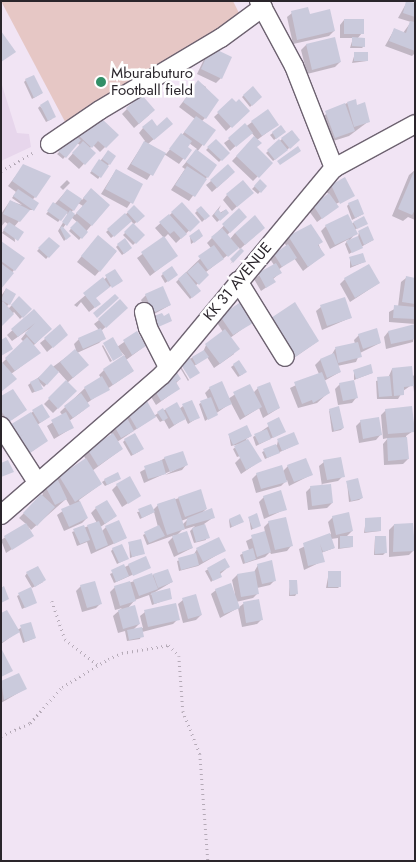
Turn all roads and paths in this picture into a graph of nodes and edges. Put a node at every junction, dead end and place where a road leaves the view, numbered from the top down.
1 (261, 4) edge
2 (415, 124) edge
3 (50, 144) joint
4 (334, 168) junction
5 (1, 171) edge
6 (238, 281) junction
7 (144, 312) dead end
8 (285, 357) dead end
9 (168, 367) junction
10 (1, 426) edge
11 (37, 482) junction
12 (1, 515) edge
13 (52, 601) dead end
14 (98, 665) junction
15 (1, 736) edge
16 (208, 861) edge

1 - 3 street
1 - 4 street
2 - 4 street
3 - 5 path
4 - 6 street, KK 31 AVENUE
6 - 8 street
6 - 9 street, KK 31 AVENUE
7 - 9 street
9 - 11 street, KK 31 AVENUE
10 - 11 street
11 - 12 street, KK 31 AVENUE
13 - 14 path
14 - 15 path
14 - 16 path

